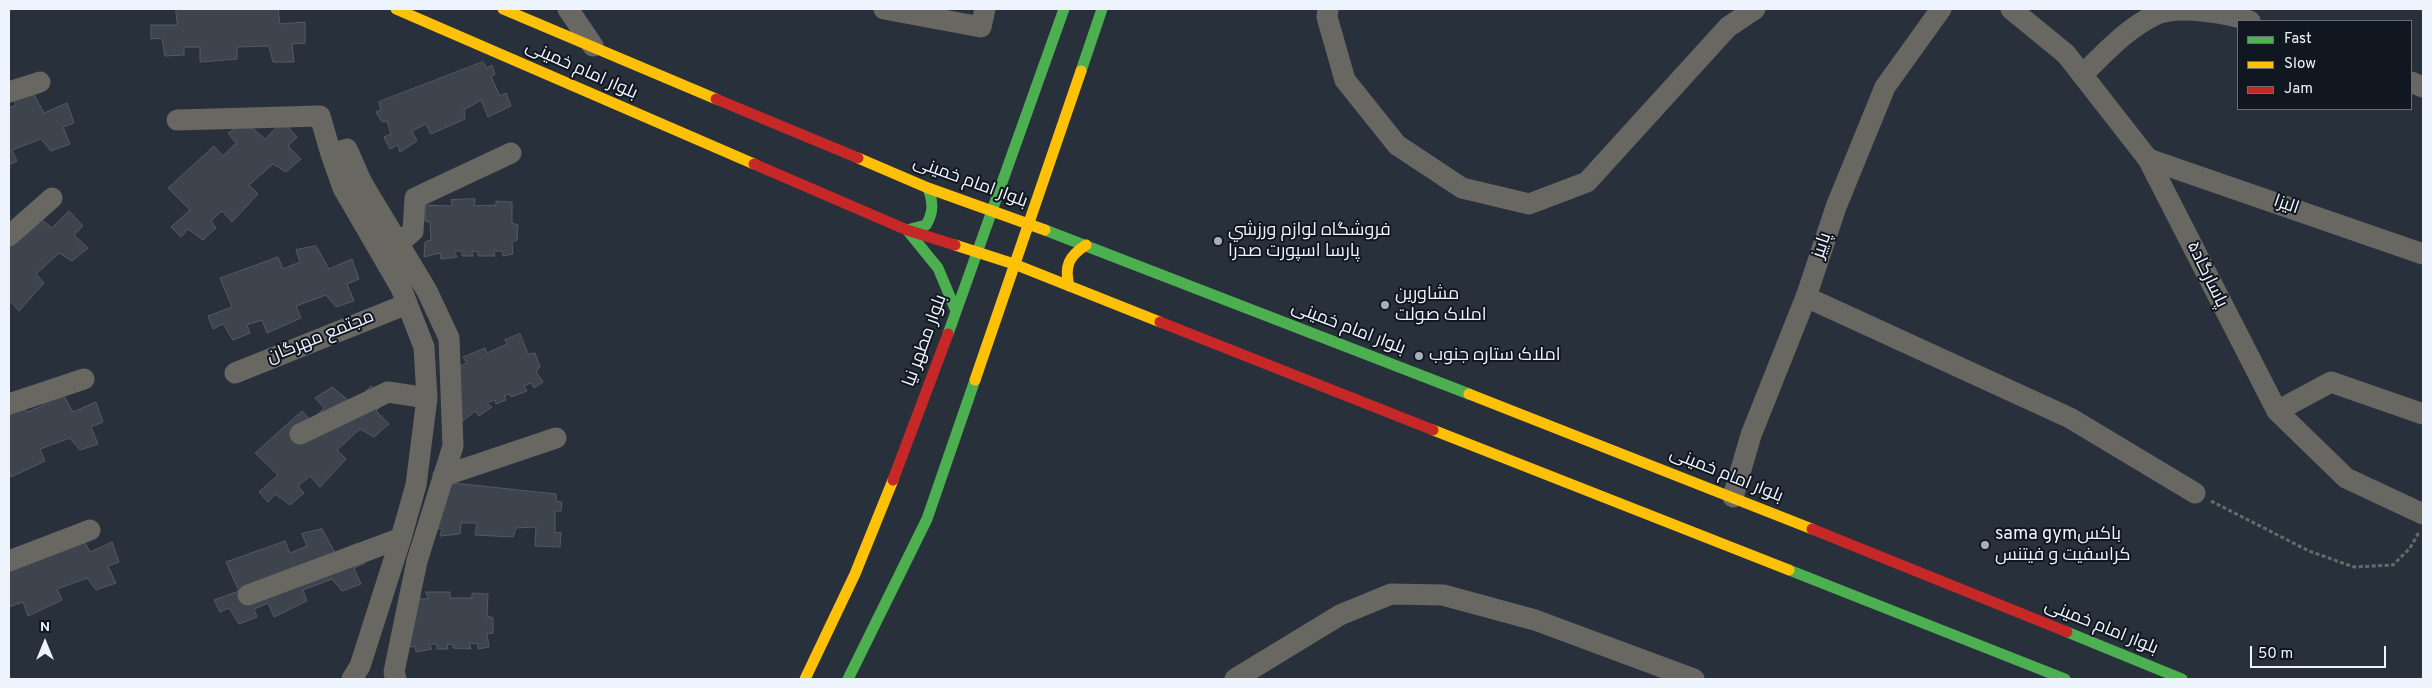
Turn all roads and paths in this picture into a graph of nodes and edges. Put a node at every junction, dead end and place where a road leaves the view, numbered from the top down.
1 (396, 9) edge
2 (503, 9) edge
3 (568, 9) edge
4 (884, 9) edge
5 (1064, 9) edge
6 (1102, 9) edge
7 (1328, 9) edge
8 (1755, 9) edge
9 (1941, 9) edge
10 (2012, 9) edge
11 (983, 18) edge
12 (2245, 20) edge
13 (593, 46) junction
14 (2082, 75) junction
15 (40, 82) dead end
16 (9, 92) edge
17 (177, 120) dead end
18 (511, 153) dead end
19 (331, 154) junction
20 (2148, 159) junction
21 (928, 188) junction
22 (52, 198) dead end
23 (991, 209) junction
24 (1027, 223) junction
25 (907, 230) junction
26 (9, 236) edge
27 (398, 244) junction
28 (1086, 246) junction
29 (978, 253) junction
30 (2423, 254) edge
31 (1014, 264) junction
32 (1069, 286) junction
33 (1806, 297) junction
34 (407, 304) junction
35 (956, 311) junction
36 (235, 373) dead end
37 (84, 378) dead end
38 (428, 398) junction
39 (9, 404) edge
40 (2277, 411) junction
41 (2423, 414) edge
42 (300, 434) dead end
43 (556, 438) dead end
44 (444, 476) junction
45 (2195, 493) joint
46 (1734, 498) junction
47 (2423, 514) edge
48 (2423, 525) edge
49 (90, 530) dead end
50 (402, 538) junction
51 (9, 561) edge
52 (248, 595) dead end
53 (356, 673) edge
54 (395, 676) edge
55 (805, 679) edge
56 (848, 679) edge
57 (1235, 679) edge
58 (1694, 679) edge
59 (2065, 679) edge
60 (2182, 679) edge

1 - 25 main road, بلوار امام خمینی
2 - 13 main road, بلوار امام خمینی
3 - 13 street
4 - 11 street
5 - 23 main road, بلوار مطهر نیا
6 - 24 main road
7 - 8 street
9 - 33 street, پاییز
10 - 14 street, پاسارگاد۵
12 - 14 street
13 - 21 main road, بلوار امام خمینی
14 - 20 street, پاسارگاد۵
15 - 16 street
17 - 19 street
18 - 27 street
19 - 27 street
19 - 34 street
20 - 30 street, الیزا
20 - 40 street, پاسارگاد۵
21 - 23 main road, بلوار امام خمینی
21 - 25 main road
22 - 26 street
23 - 24 main road, بلوار امام خمینی
23 - 29 main road, بلوار مطهر نیا
24 - 28 main road, بلوار امام خمینی
24 - 31 main road
25 - 29 main road, بلوار امام خمینی
25 - 35 main road
27 - 44 street
28 - 32 main road
28 - 46 main road, بلوار امام خمینی
29 - 31 main road, بلوار امام خمینی
29 - 35 main road, بلوار مطهر نیا
31 - 32 main road, بلوار امام خمینی
31 - 56 main road
32 - 59 main road, بلوار امام خمینی
33 - 45 street
33 - 46 street, پاییز
34 - 36 street, مجتمع مهرگان
34 - 38 street
35 - 55 main road, بلوار مطهر نیا
37 - 39 street
38 - 42 street
38 - 50 street
40 - 41 street
40 - 47 street, پاسارگاد۵
43 - 44 street
44 - 54 street
45 - 48 path
46 - 60 main road, بلوار امام خمینی
49 - 51 street
50 - 52 street
50 - 53 street
53 - 54 street
57 - 58 street

